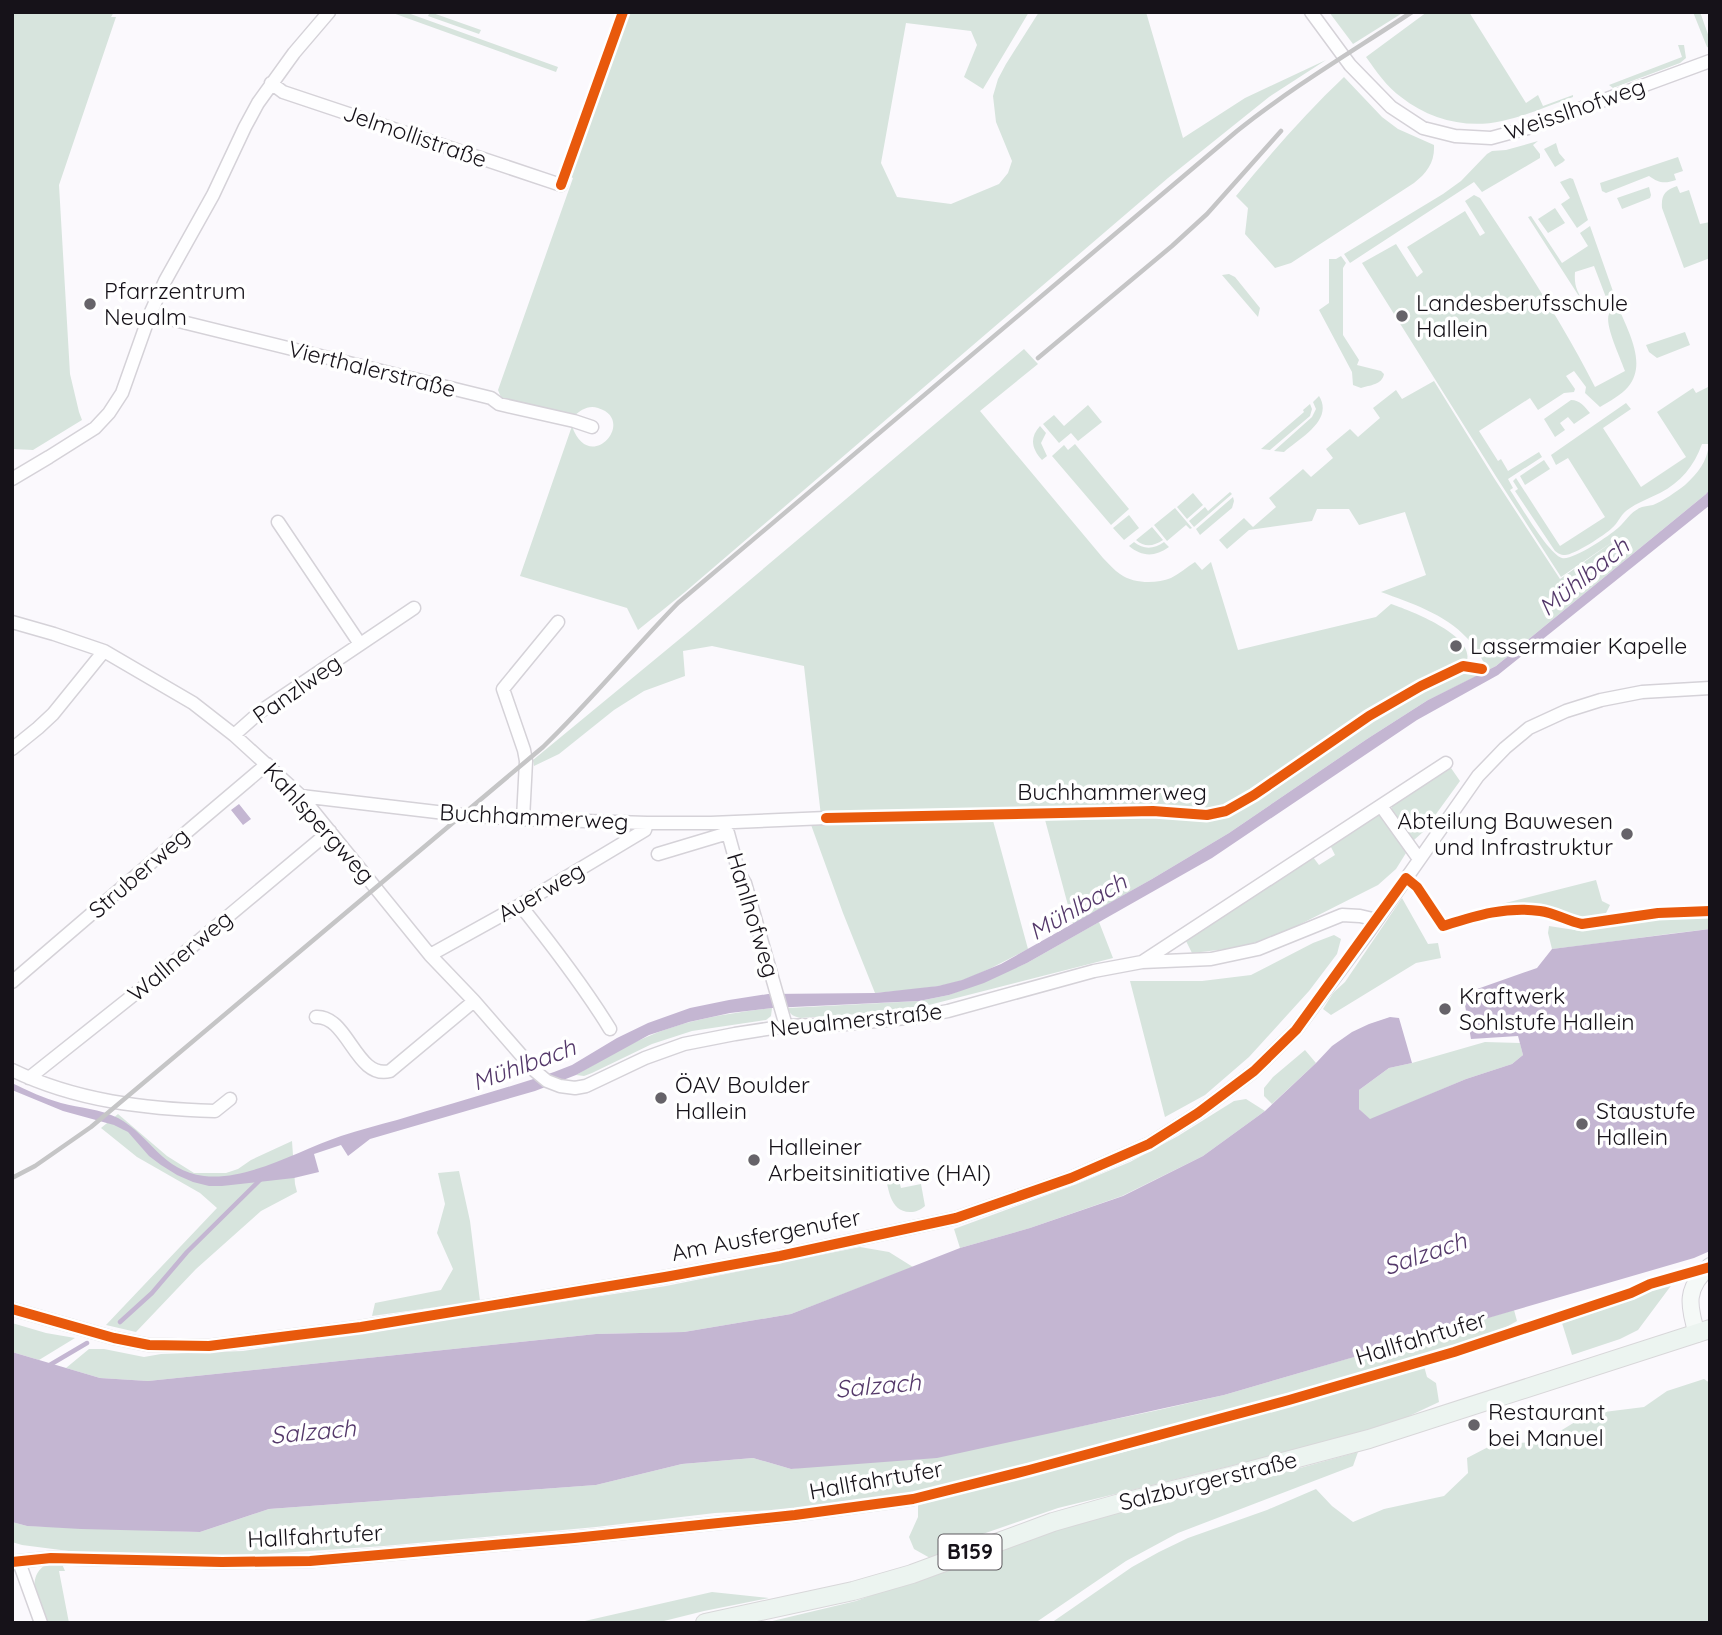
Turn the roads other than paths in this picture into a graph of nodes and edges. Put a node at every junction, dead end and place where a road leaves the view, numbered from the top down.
1 (329, 12) edge
2 (1313, 16) edge
3 (1710, 61) edge
4 (271, 83) junction
5 (561, 185) dead end
6 (150, 314) junction
7 (592, 427) dead end
8 (12, 479) edge
9 (278, 522) dead end
10 (414, 608) dead end
11 (12, 622) edge
12 (558, 622) dead end
13 (360, 644) junction
14 (104, 651) junction
15 (1710, 688) edge
16 (234, 735) junction
17 (12, 749) edge
18 (267, 764) junction
19 (1446, 764) dead end
20 (301, 796) junction
21 (1381, 806) junction
22 (523, 818) junction
23 (826, 818) dead end
24 (679, 822) junction
25 (647, 823) junction
26 (330, 831) junction
27 (685, 846) junction
28 (658, 855) dead end
29 (1419, 859) junction
30 (520, 905) junction
31 (1377, 920) junction
32 (430, 955) junction
33 (1142, 962) junction
34 (12, 982) edge
35 (474, 1001) junction
36 (316, 1017) dead end
37 (786, 1026) junction
38 (610, 1029) dead end
39 (12, 1070) edge
40 (29, 1079) junction
41 (575, 1088) joint
42 (230, 1099) dead end
43 (1710, 1266) edge
44 (12, 1309) edge
45 (1703, 1331) edge
46 (913, 1499) dead end
47 (16, 1562) edge
48 (41, 1623) edge
49 (705, 1623) edge

1 - 4 street
2 - 3 street, Weisslhofweg
4 - 5 street, Jelmollistraße
4 - 6 street
6 - 7 street, Vierthalerstraße
6 - 8 street
9 - 13 street, Panzlweg
10 - 13 street, Panzlweg
11 - 14 street, Kahlspergweg
12 - 22 street
13 - 16 street, Panzlweg
14 - 16 street, Kahlspergweg
14 - 17 street
15 - 29 street
16 - 18 street, Kahlspergweg
18 - 20 street, Kahlspergweg
18 - 34 street, Struberweg
19 - 21 street, Neualmerstraße
20 - 22 street, Buchhammerweg
20 - 26 street, Kahlspergweg
21 - 29 street
21 - 33 street, Neualmerstraße
22 - 25 street, Buchhammerweg
23 - 24 street, Buchhammerweg
24 - 25 street, Buchhammerweg
24 - 27 street
25 - 30 street, Auerweg
26 - 32 street, Kahlspergweg
26 - 40 street, Wallnerweg
27 - 28 street, Hanlhofweg
27 - 37 street, Hanlhofweg
29 - 31 street, Am Ausfergenufer
30 - 32 street, Auerweg
30 - 38 street
31 - 33 street, Neualmerstraße
31 - 44 street, Am Ausfergenufer
32 - 35 street, Kahlspergweg
33 - 37 street, Neualmerstraße
35 - 36 street
35 - 41 street, Kahlspergweg
37 - 41 street, Neualmerstraße
39 - 40 street
40 - 42 street
43 - 45 main road
45 - 49 main road, Salzburgerstraße / B159
46 - 47 street, Hallfahrtufer
47 - 48 street

